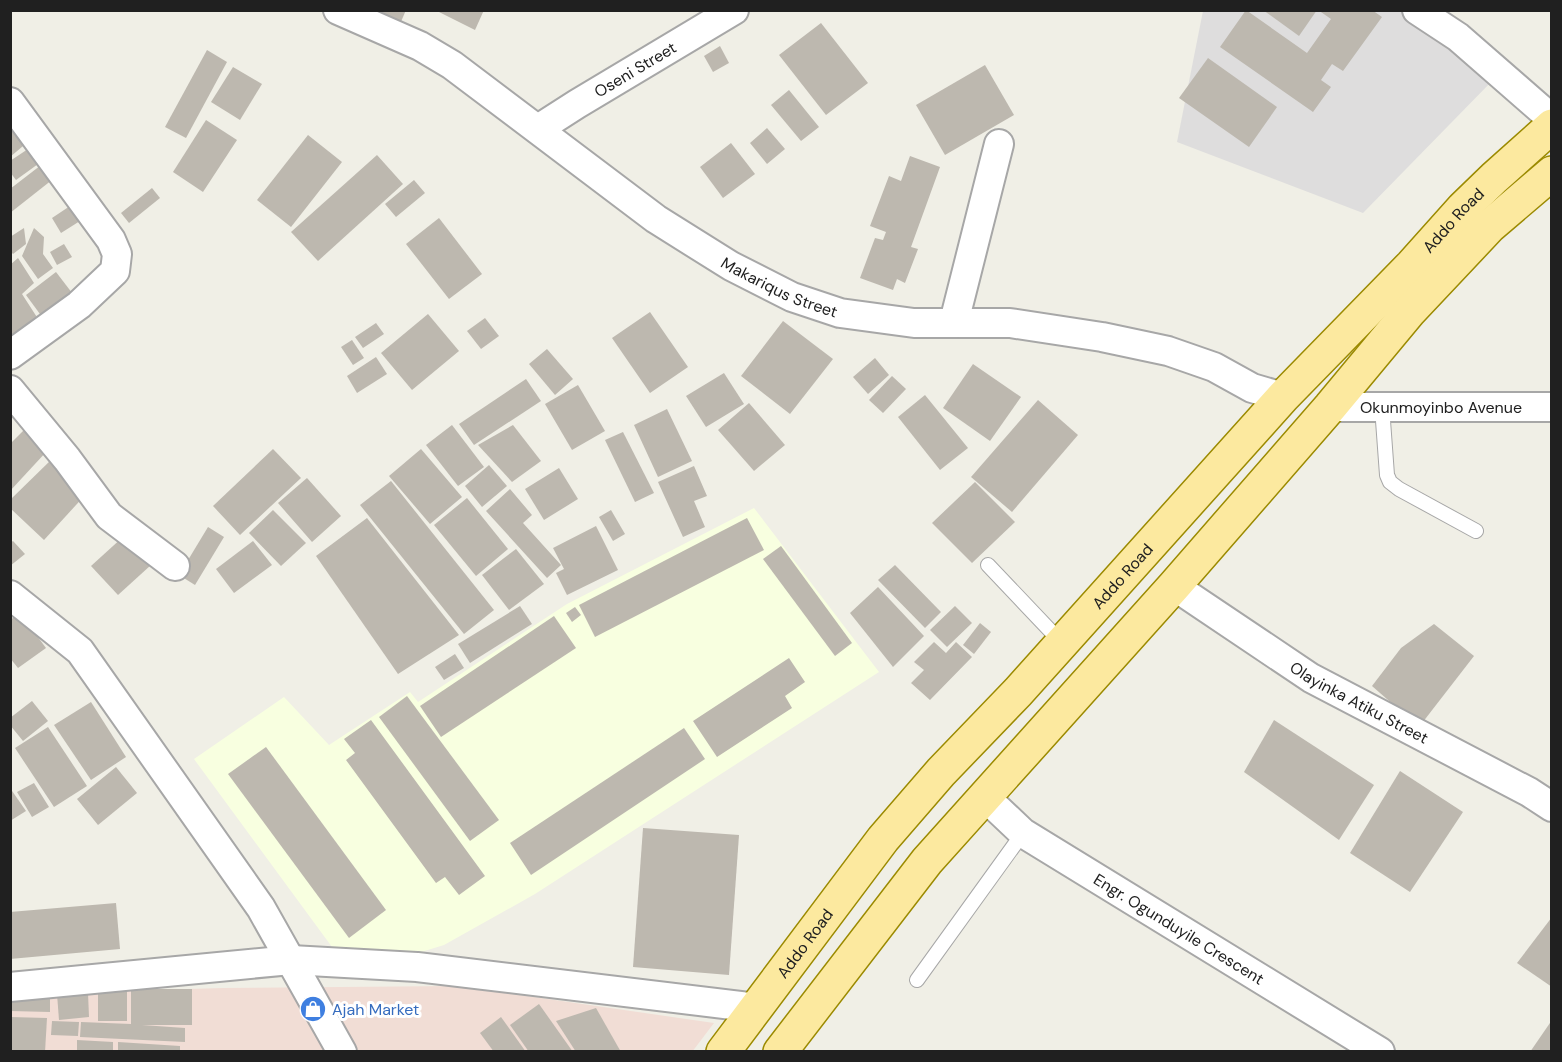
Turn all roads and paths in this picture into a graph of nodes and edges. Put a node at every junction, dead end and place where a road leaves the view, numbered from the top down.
1 (339, 10) edge
2 (734, 10) edge
3 (1417, 10) edge
4 (10, 102) edge
5 (1551, 119) edge
6 (1551, 126) edge
7 (538, 129) junction
8 (999, 144) dead end
9 (1551, 172) edge
10 (954, 322) junction
11 (10, 355) edge
12 (10, 390) edge
13 (1283, 397) junction
14 (1330, 407) junction
15 (1382, 407) junction
16 (1551, 407) edge
17 (1476, 531) dead end
18 (988, 565) dead end
19 (175, 566) dead end
20 (1174, 586) junction
21 (10, 595) edge
22 (1062, 643) junction
23 (986, 798) junction
24 (1551, 807) edge
25 (1023, 833) junction
26 (291, 960) junction
27 (917, 980) dead end
28 (10, 987) edge
29 (757, 1008) junction
30 (342, 1052) edge
31 (723, 1052) edge
32 (780, 1052) edge
33 (1380, 1052) edge

1 - 7 street, Makariqus Street
2 - 7 street, Oseni Street
3 - 5 street
4 - 11 street
6 - 13 main road, Addo Road
7 - 10 street, Makariqus Street
8 - 10 street
9 - 14 main road, Addo Road
10 - 13 street, Makariqus Street
12 - 19 street
13 - 22 main road, Addo Road
14 - 15 street, Okunmoyinbo Avenue
14 - 20 main road, Addo Road
15 - 16 street, Okunmoyinbo Avenue
15 - 17 lane
18 - 22 lane
20 - 23 main road, Addo Road
20 - 24 street, Olayinka Atiku Street
21 - 26 street
22 - 29 main road, Addo Road
23 - 25 street, Engr. Ogunduyile Crescent
23 - 32 main road, Addo Road
25 - 27 lane
25 - 33 street, Engr. Ogunduyile Crescent
26 - 28 street
26 - 29 street
26 - 30 street
29 - 31 main road, Addo Road

